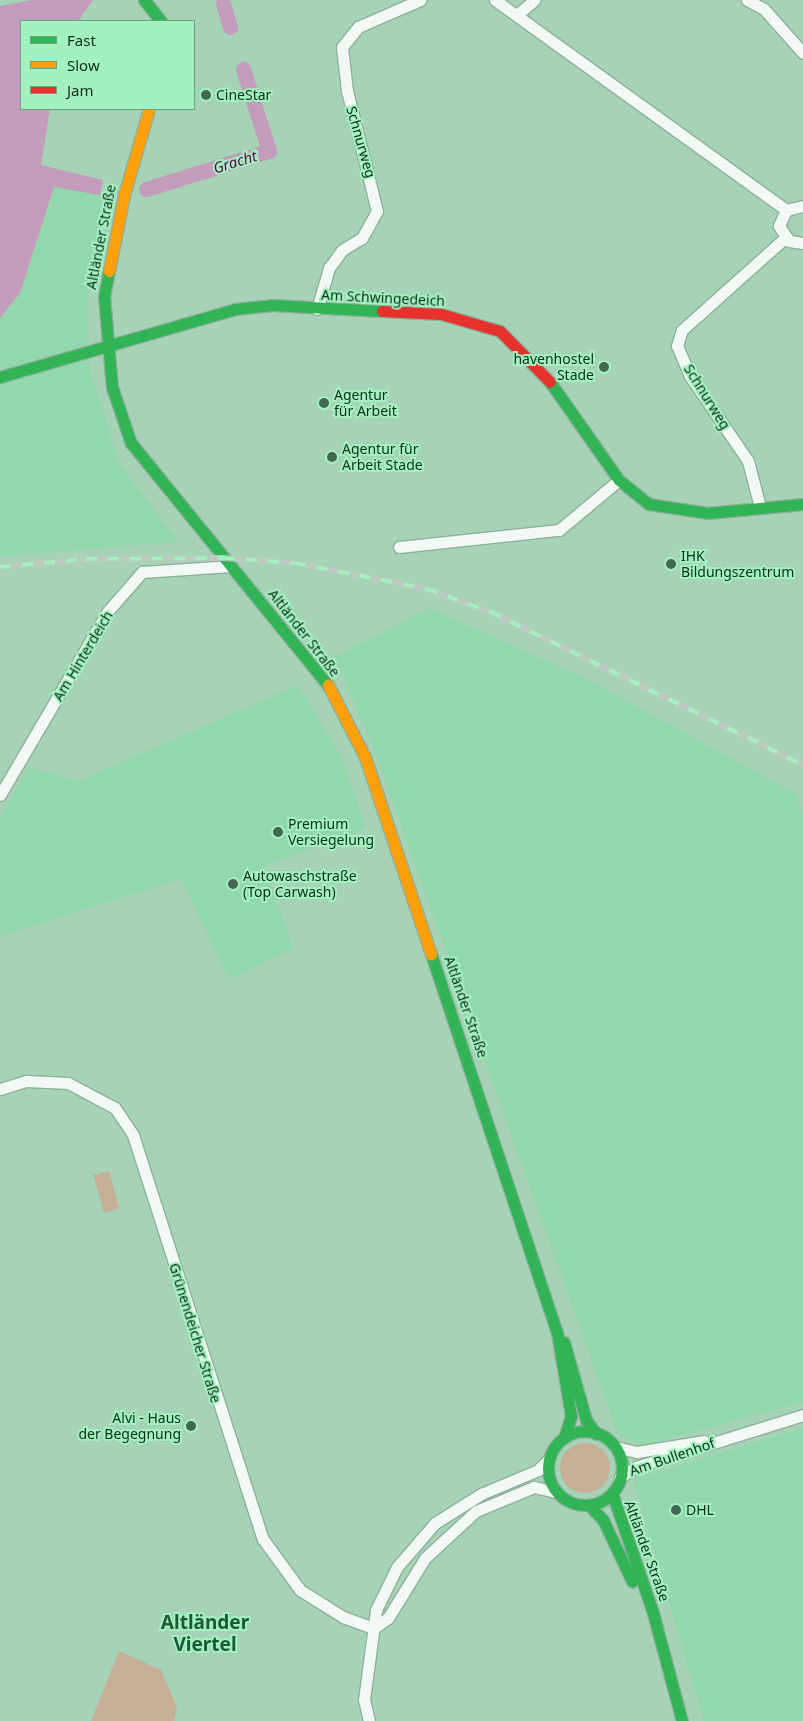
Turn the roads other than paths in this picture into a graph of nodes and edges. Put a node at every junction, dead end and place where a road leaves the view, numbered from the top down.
1 (144, 0) edge
2 (420, 0) edge
3 (495, 0) edge
4 (534, 0) edge
5 (747, 0) edge
6 (517, 15) junction
7 (160, 20) edge
8 (803, 53) edge
9 (149, 110) edge
10 (803, 206) edge
11 (786, 210) junction
12 (785, 238) junction
13 (803, 243) edge
14 (317, 309) junction
15 (106, 346) junction
16 (0, 377) edge
17 (618, 480) junction
18 (803, 504) edge
19 (760, 507) junction
20 (399, 547) dead end
21 (231, 566) junction
22 (0, 795) edge
23 (0, 1089) edge
24 (560, 1340) junction
25 (803, 1415) edge
26 (596, 1434) junction
27 (564, 1438) junction
28 (725, 1438) junction
29 (615, 1447) junction
30 (549, 1460) junction
31 (620, 1477) junction
32 (556, 1492) junction
33 (612, 1494) junction
34 (589, 1505) junction
35 (374, 1628) junction
36 (659, 1648) junction
37 (370, 1721) edge
38 (682, 1721) edge

1 - 7 main road
2 - 14 street, Schnurweg
3 - 6 street
4 - 6 street
5 - 8 street
6 - 11 street
9 - 15 main road, Altländer Straße
10 - 11 street
11 - 12 street
12 - 13 street
12 - 19 street, Schnurweg
14 - 15 main road, Am Schwingedeich
14 - 17 main road, Am Schwingedeich
15 - 16 main road, Am Schwingedeich
15 - 21 main road, Altländer Straße
17 - 19 main road, Am Schwingedeich
17 - 20 street
18 - 19 main road, Am Schwingedeich
21 - 22 street, Am Hinterdeich
21 - 24 main road, Altländer Straße
23 - 35 street, Grünendeicher Straße
24 - 26 main road, Altländer Straße
24 - 27 main road, Altländer Straße
25 - 28 street, Am Bullenhof
26 - 27 main road
26 - 29 main road
27 - 30 main road
28 - 29 street, Am Bullenhof
28 - 31 street, Am Bullenhof
29 - 31 main road
30 - 32 main road
30 - 35 street
31 - 33 main road
32 - 34 main road
32 - 35 street
33 - 34 main road
33 - 36 main road, Altländer Straße
34 - 36 main road, Altländer Straße
35 - 37 street
36 - 38 main road, Altländer Straße

